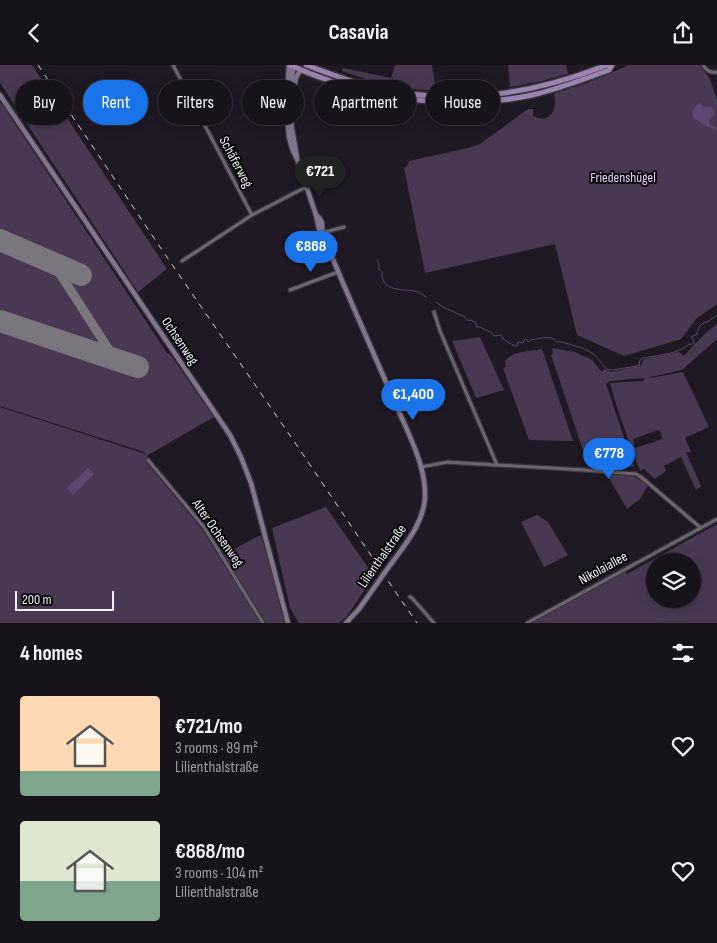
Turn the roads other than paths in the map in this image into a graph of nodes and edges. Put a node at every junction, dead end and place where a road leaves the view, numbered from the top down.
1 (173, 65) edge
2 (292, 65) edge
3 (306, 65) edge
4 (607, 65) edge
5 (612, 65) edge
6 (703, 65) edge
7 (301, 70) junction
8 (717, 73) edge
9 (291, 80) edge
10 (296, 80) edge
11 (0, 95) edge
12 (292, 125) edge
13 (297, 159) junction
14 (306, 187) junction
15 (252, 215) junction
16 (344, 227) dead end
17 (322, 233) junction
18 (182, 261) dead end
19 (338, 272) junction
20 (290, 290) dead end
21 (434, 312) dead end
22 (148, 460) dead end
23 (497, 465) junction
24 (421, 467) junction
25 (717, 519) edge
26 (701, 528) junction
27 (410, 597) dead end
28 (263, 623) edge
29 (288, 623) edge
30 (346, 623) edge
31 (434, 623) edge
32 (527, 623) edge

1 - 15 street, Schäferweg
2 - 7 main road
2 - 9 street, Lilienthalstraße
2 - 13 street, Lilienthalstraße
3 - 4 main road
5 - 7 main road
6 - 8 street
7 - 10 street, Lilienthalstraße
11 - 29 street, Ochsenweg
12 - 13 street, Lilienthalstraße
13 - 14 street, Lilienthalstraße
14 - 15 street
14 - 17 street, Lilienthalstraße
15 - 18 street
16 - 17 street
17 - 19 street, Lilienthalstraße
19 - 20 street
19 - 24 street, Lilienthalstraße
21 - 23 street
22 - 28 street, Alter Ochsenweg
23 - 24 street
23 - 26 street
24 - 30 street, Lilienthalstraße, bridge
25 - 26 street, Nikolaiallee
26 - 32 street, Nikolaiallee
27 - 31 street

